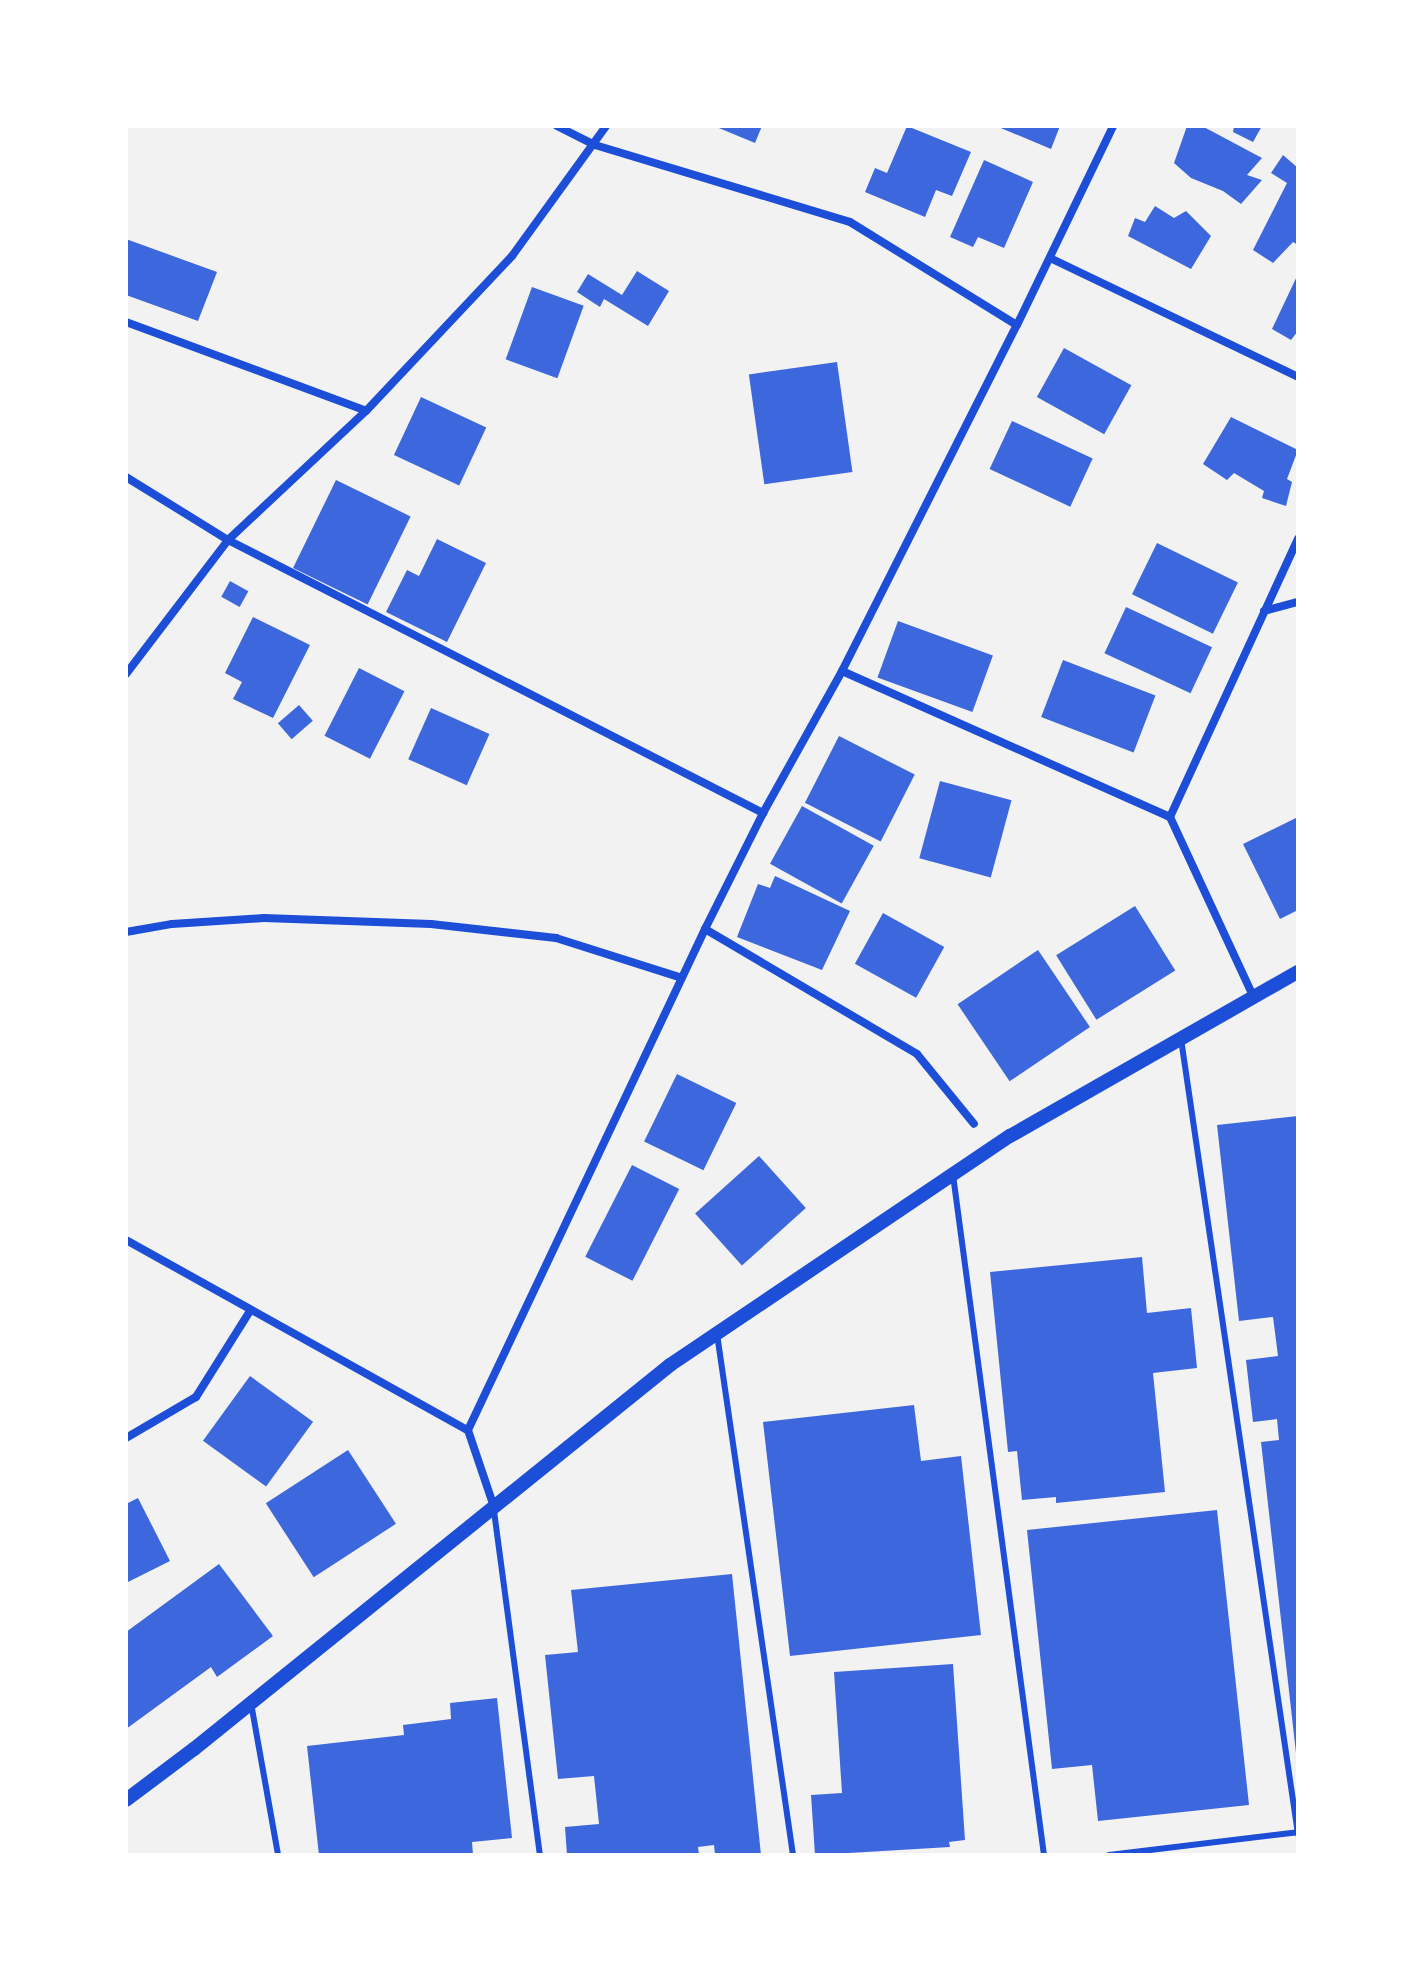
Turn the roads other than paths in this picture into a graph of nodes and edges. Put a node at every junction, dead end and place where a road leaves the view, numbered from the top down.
1 (557, 126) edge
2 (606, 126) edge
3 (1113, 126) edge
4 (595, 145) junction
5 (1050, 258) junction
6 (126, 322) edge
7 (1017, 325) junction
8 (1298, 377) edge
9 (366, 411) junction
10 (126, 477) edge
11 (1298, 539) edge
12 (228, 540) junction
13 (1298, 602) edge
14 (1264, 611) junction
15 (842, 671) junction
16 (126, 674) edge
17 (763, 813) junction
18 (1170, 817) junction
19 (705, 929) junction
20 (126, 932) edge
21 (1298, 972) edge
22 (682, 978) junction
23 (1254, 998) junction
24 (1181, 1039) junction
25 (974, 1124) dead end
26 (953, 1175) junction
27 (126, 1240) edge
28 (250, 1311) junction
29 (717, 1334) junction
30 (468, 1430) junction
31 (126, 1438) edge
32 (494, 1507) junction
33 (251, 1703) junction
34 (126, 1800) edge
35 (1298, 1832) edge
36 (278, 1855) edge
37 (540, 1855) edge
38 (793, 1855) edge
39 (1044, 1855) edge
40 (1109, 1855) edge

1 - 4 street
2 - 4 street
3 - 5 street
4 - 7 street
4 - 9 street
5 - 7 street
5 - 8 street
6 - 9 street
7 - 15 street
9 - 12 street
10 - 12 street
11 - 14 street
12 - 16 street
12 - 17 street
13 - 14 street
14 - 18 street
15 - 17 street
15 - 18 street
17 - 19 street
18 - 23 street
19 - 22 street
19 - 25 street
20 - 22 street
21 - 23 street
22 - 30 street
23 - 24 street
24 - 26 street
24 - 35 lane
26 - 29 street
26 - 39 lane
27 - 28 street
28 - 30 street
28 - 31 street
29 - 32 street
29 - 38 lane
30 - 32 street
32 - 33 street
32 - 37 lane
33 - 34 street
33 - 36 lane
35 - 40 lane

